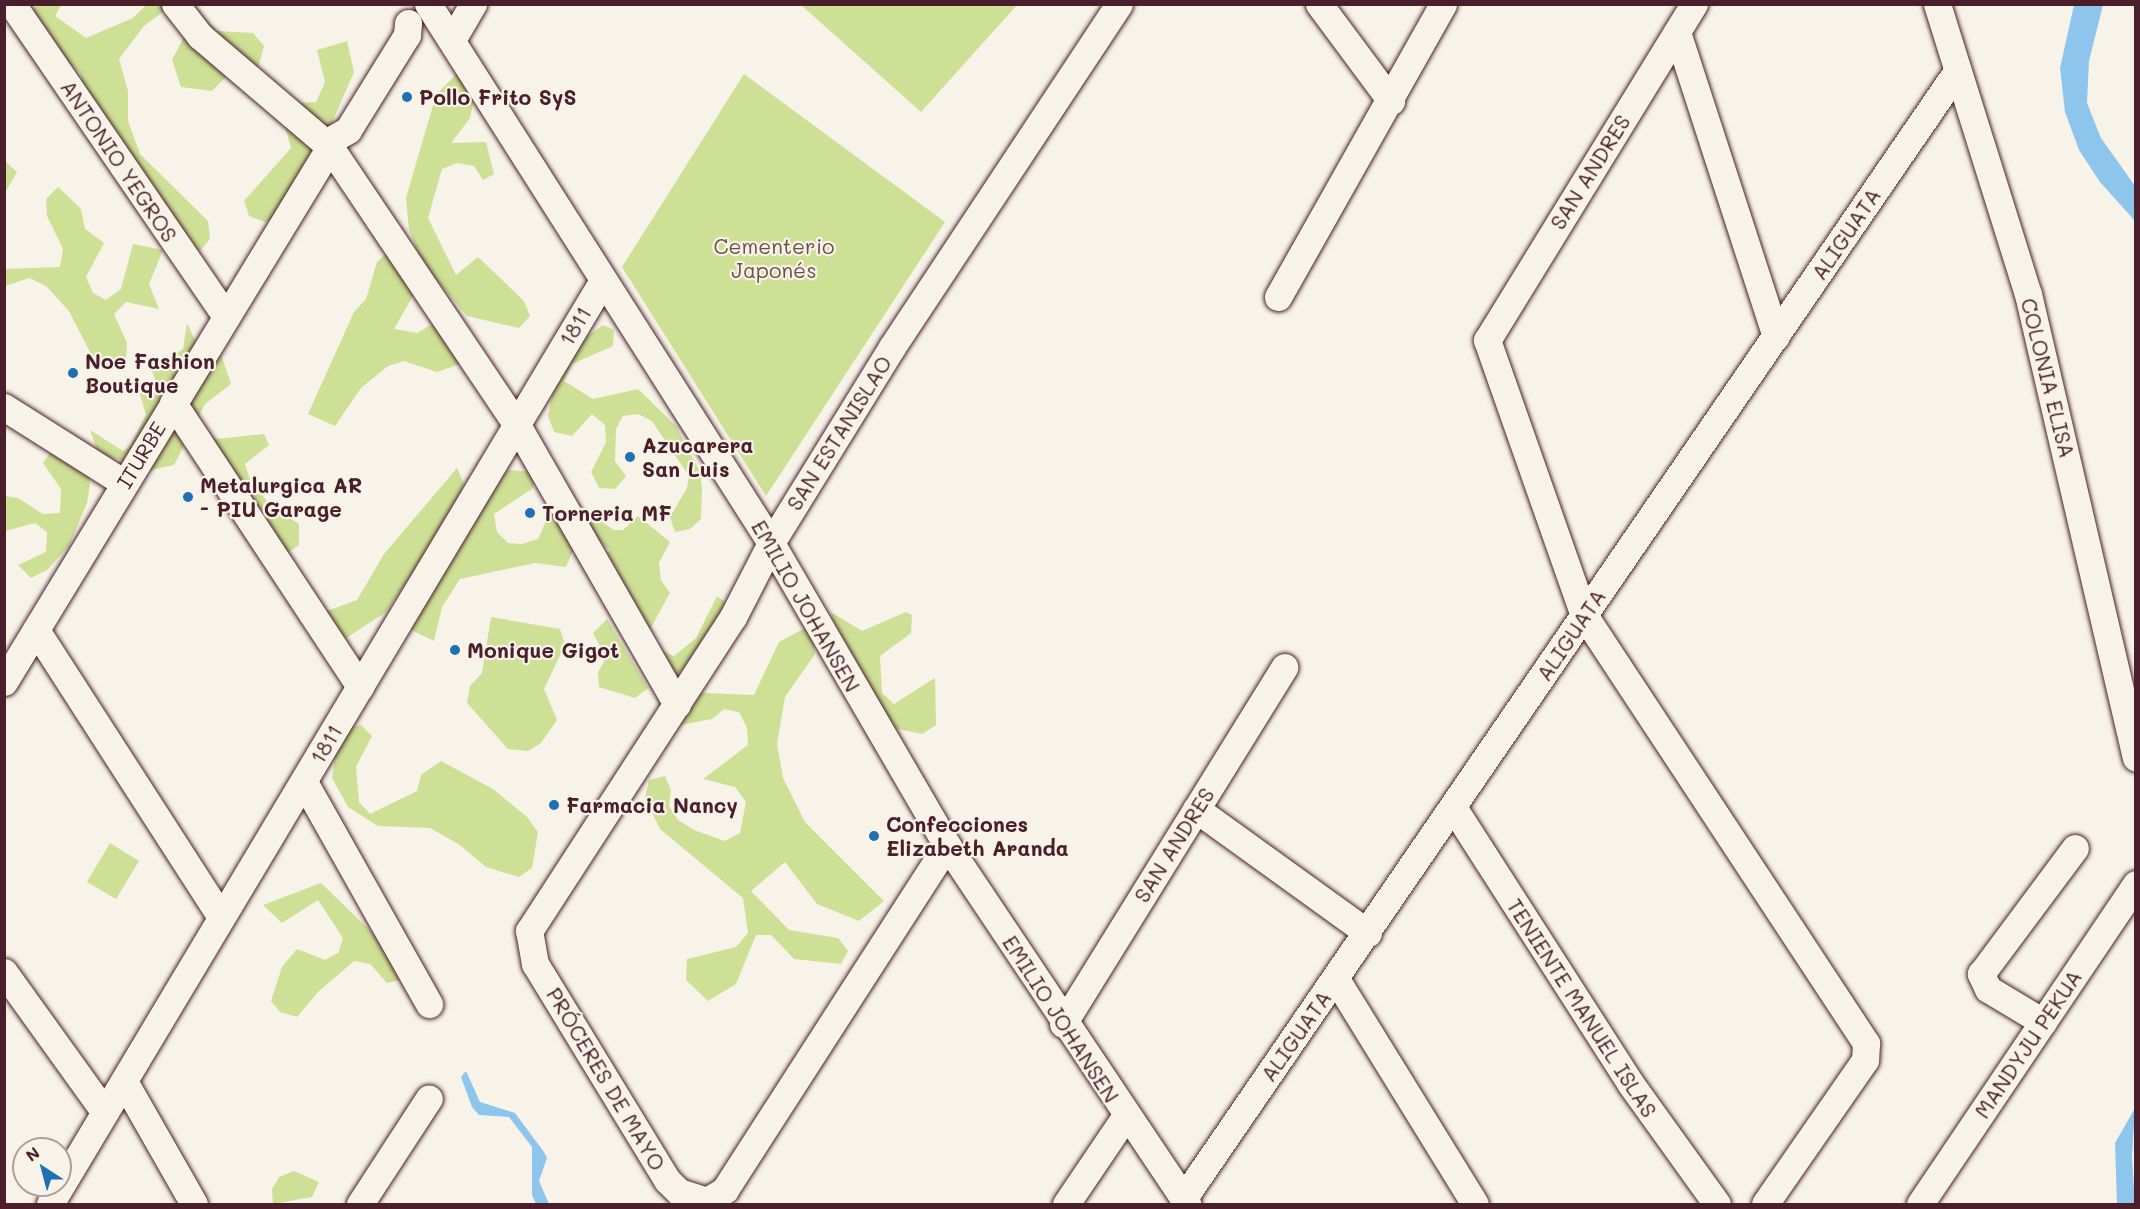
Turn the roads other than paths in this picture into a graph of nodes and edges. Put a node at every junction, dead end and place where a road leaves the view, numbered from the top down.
1 (175, 4) edge
2 (473, 4) edge
3 (1119, 4) edge
4 (1319, 4) edge
5 (1443, 4) edge
6 (1694, 4) edge
7 (1937, 4) edge
8 (421, 10) edge
9 (15, 12) edge
10 (1677, 32) junction
11 (452, 40) junction
12 (1958, 71) junction
13 (1390, 101) junction
14 (333, 142) junction
15 (602, 282) junction
16 (1278, 297) dead end
17 (226, 317) junction
18 (1776, 336) junction
19 (173, 403) junction
20 (4, 407) edge
21 (517, 425) junction
22 (124, 483) junction
23 (771, 543) junction
24 (1584, 615) junction
25 (36, 630) junction
26 (9, 665) edge
27 (1284, 667) dead end
28 (360, 687) junction
29 (677, 704) junction
30 (2136, 758) edge
31 (303, 782) junction
32 (1453, 807) junction
33 (1196, 809) junction
34 (947, 845) junction
35 (2075, 848) dead end
36 (2136, 884) edge
37 (220, 916) junction
38 (1368, 933) junction
39 (535, 964) joint
40 (4, 972) edge
41 (1336, 979) junction
42 (429, 1004) dead end
43 (2043, 1022) junction
44 (1063, 1024) junction
45 (125, 1083) junction
46 (429, 1098) dead end
47 (104, 1111) junction
48 (1125, 1117) junction
49 (1185, 1202) edge
50 (1768, 1203) edge
51 (50, 1204) edge
52 (194, 1204) edge
53 (360, 1204) edge
54 (1066, 1204) edge
55 (1475, 1204) edge
56 (1717, 1204) edge
57 (1920, 1204) edge

1 - 14 street
2 - 11 street
3 - 23 street, SAN ESTANISLAO
4 - 13 street
5 - 13 street
6 - 10 street, SAN ANDRES
7 - 12 street, COLONIA ELISA
8 - 11 street, EMILIO JOHANSEN
8 - 14 street, ITURBE
9 - 17 street, ANTONIO YEGROS
10 - 18 street
10 - 24 street, SAN ANDRES
11 - 15 street, EMILIO JOHANSEN
12 - 18 street, ALIGUATA
12 - 30 street, COLONIA ELISA
13 - 16 street
14 - 17 street, ITURBE
14 - 21 street
15 - 21 street, 1811
15 - 23 street, EMILIO JOHANSEN
17 - 19 street, ITURBE
18 - 24 street, ALIGUATA
19 - 22 street, ITURBE
19 - 28 street
20 - 22 street
21 - 28 street, 1811
21 - 29 street
22 - 25 street, ITURBE
23 - 29 street, SAN ESTANISLAO
23 - 34 street, EMILIO JOHANSEN
24 - 32 street, ALIGUATA
24 - 50 street
25 - 26 street, ITURBE
25 - 37 street
27 - 33 street, SAN ANDRES
28 - 31 street, 1811
29 - 39 street, SAN ESTANISLAO
31 - 37 street, 1811
31 - 42 street
32 - 38 street, ALIGUATA
32 - 56 street, TENIENTE MANUEL ISLAS
33 - 38 street
33 - 44 street, SAN ANDRES
34 - 39 street, PRÓCERES DE MAYO
34 - 44 street, EMILIO JOHANSEN
35 - 43 street
36 - 43 street, MANDYJU PEKUA
37 - 45 street, 1811
38 - 41 street, ALIGUATA
40 - 47 street
41 - 49 street, ALIGUATA
41 - 55 street
43 - 57 street, MANDYJU PEKUA
44 - 48 street, EMILIO JOHANSEN
45 - 47 street, 1811
45 - 52 street
46 - 53 street
47 - 51 street, 1811
48 - 49 street, EMILIO JOHANSEN
48 - 54 street

